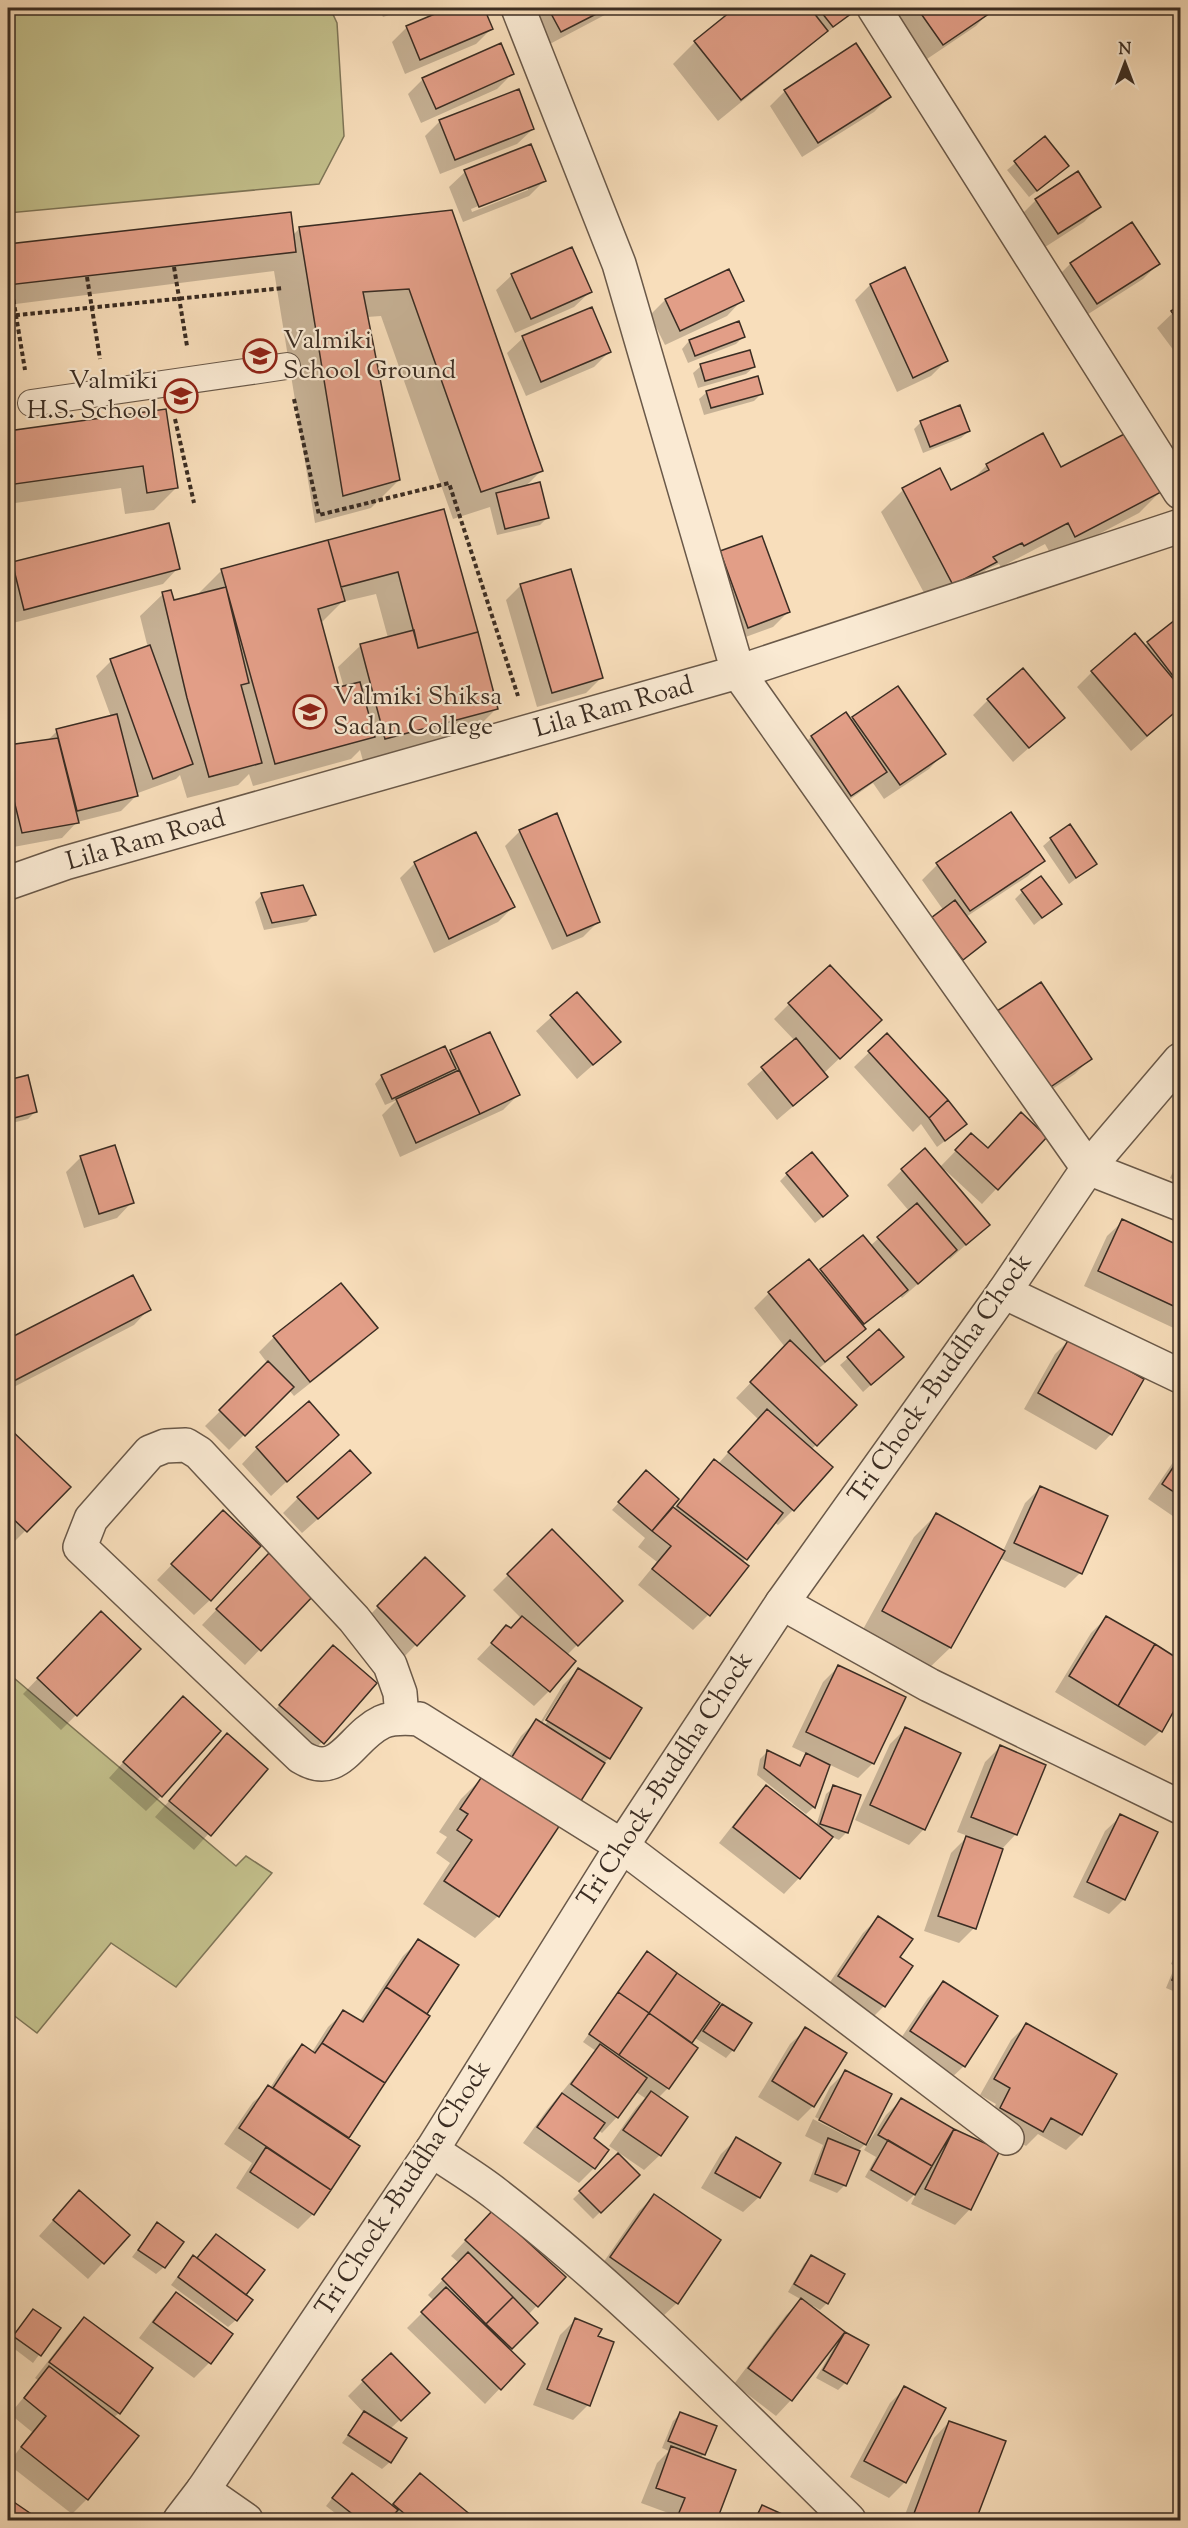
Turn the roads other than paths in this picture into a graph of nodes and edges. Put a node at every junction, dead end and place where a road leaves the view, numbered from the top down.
1 (518, 8) edge
2 (874, 8) edge
3 (287, 366) road end
4 (31, 403) road end
5 (1180, 492) edge
6 (1180, 526) edge
7 (738, 672) junction
8 (8, 883) edge
9 (1180, 1060) edge
10 (1088, 1168) junction
11 (1180, 1204) edge
12 (1004, 1292) junction
13 (1180, 1376) edge
14 (782, 1603) junction
15 (402, 1718) junction
16 (1180, 1807) edge
17 (622, 1846) junction
18 (1007, 2138) dead end
19 (432, 2150) junction
20 (203, 2490) junction
21 (180, 2520) edge
22 (246, 2520) edge
23 (849, 2520) edge

1 - 7 street
2 - 5 street
3 - 4 lane
6 - 7 street, Lila Ram Road
7 - 8 street, Lila Ram Road
7 - 10 street
9 - 10 street, Tri Chock -Buddha Chock
10 - 11 street
10 - 12 street, Tri Chock -Buddha Chock
12 - 13 street
12 - 14 street, Tri Chock -Buddha Chock
14 - 16 street
14 - 17 street, Tri Chock -Buddha Chock
15 - 15 street
15 - 17 street
17 - 18 street
17 - 19 street, Tri Chock -Buddha Chock
19 - 20 street, Tri Chock -Buddha Chock
19 - 23 street
20 - 21 street, Tri Chock -Buddha Chock
20 - 22 street

